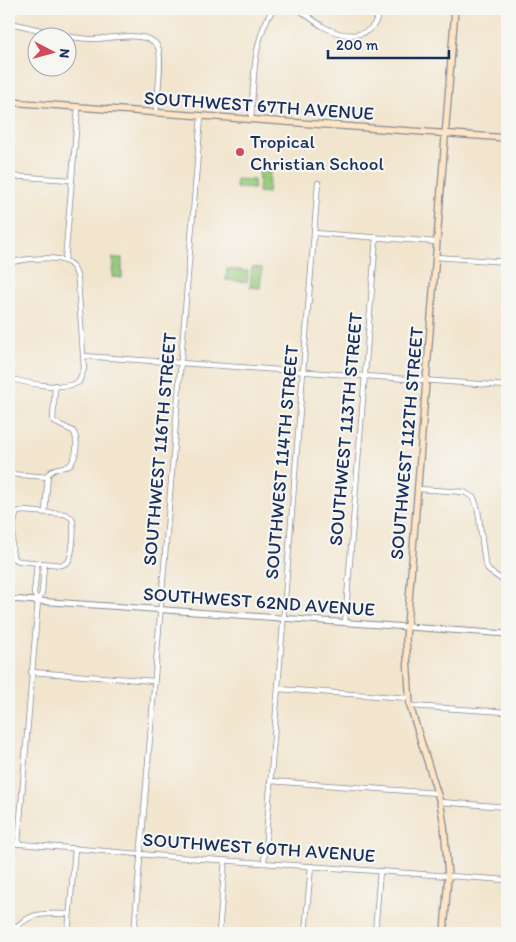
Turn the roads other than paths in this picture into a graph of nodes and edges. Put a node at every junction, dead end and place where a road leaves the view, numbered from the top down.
1 (273, 9) edge
2 (298, 9) edge
3 (379, 9) edge
4 (455, 9) edge
5 (9, 23) edge
6 (9, 102) edge
7 (78, 107) junction
8 (156, 112) junction
9 (201, 116) junction
10 (252, 119) junction
11 (445, 133) junction
12 (507, 138) edge
13 (9, 176) edge
14 (72, 180) junction
15 (318, 183) dead end
16 (314, 233) junction
17 (376, 238) junction
18 (437, 242) junction
19 (436, 257) junction
20 (65, 261) junction
21 (507, 262) edge
22 (9, 263) edge
23 (507, 304) edge
24 (84, 356) junction
25 (180, 363) junction
26 (303, 372) junction
27 (364, 376) junction
28 (9, 378) edge
29 (426, 380) junction
30 (55, 386) junction
31 (507, 386) edge
32 (9, 474) edge
33 (48, 477) junction
34 (418, 489) junction
35 (45, 512) junction
36 (37, 563) junction
37 (44, 564) junction
38 (507, 583) edge
39 (9, 598) edge
40 (38, 601) junction
41 (161, 609) junction
42 (284, 618) junction
43 (345, 623) junction
44 (407, 626) junction
45 (507, 634) edge
46 (31, 672) junction
47 (154, 681) junction
48 (278, 689) junction
49 (409, 698) junction
50 (410, 706) junction
51 (507, 712) edge
52 (270, 781) junction
53 (437, 793) junction
54 (440, 802) junction
55 (507, 806) edge
56 (9, 843) edge
57 (18, 844) junction
58 (74, 848) junction
59 (141, 854) junction
60 (225, 860) junction
61 (264, 863) junction
62 (311, 866) junction
63 (380, 871) junction
64 (448, 876) junction
65 (507, 880) edge
66 (69, 914) junction
67 (9, 933) edge
68 (68, 933) edge
69 (134, 933) edge
70 (219, 933) edge
71 (306, 933) edge
72 (375, 933) edge
73 (444, 933) edge

1 - 10 street
2 - 3 street
4 - 11 main road, SOUTHWEST 112TH STREET
5 - 8 street
6 - 7 main road, SOUTHWEST 67TH AVENUE
7 - 8 main road, SOUTHWEST 67TH AVENUE
7 - 14 street
8 - 9 main road, SOUTHWEST 67TH AVENUE
9 - 10 main road, SOUTHWEST 67TH AVENUE
9 - 25 street, SOUTHWEST 116TH STREET
10 - 11 main road, SOUTHWEST 67TH AVENUE
11 - 12 main road, SOUTHWEST 67TH AVENUE
11 - 18 main road, SOUTHWEST 112TH STREET
13 - 14 street
14 - 20 street
15 - 16 street, SOUTHWEST 114TH STREET
16 - 17 street
16 - 26 street, SOUTHWEST 114TH STREET
17 - 18 street
17 - 27 street, SOUTHWEST 113TH STREET
18 - 19 main road, SOUTHWEST 112TH STREET
19 - 21 street
19 - 29 main road, SOUTHWEST 112TH STREET
20 - 22 street
20 - 24 street
21 - 23 street
24 - 25 street
24 - 30 street
25 - 26 street
25 - 41 street, SOUTHWEST 116TH STREET
26 - 27 street
26 - 42 street, SOUTHWEST 114TH STREET
27 - 29 street
27 - 43 street, SOUTHWEST 113TH STREET
28 - 30 street
29 - 31 street
29 - 34 main road, SOUTHWEST 112TH STREET
30 - 33 street
32 - 33 street
33 - 35 street
34 - 38 street
34 - 44 main road, SOUTHWEST 112TH STREET
35 - 36 street
35 - 37 street
36 - 37 street
36 - 40 street
37 - 40 street
39 - 40 street, SOUTHWEST 62ND AVENUE
40 - 41 street, SOUTHWEST 62ND AVENUE
40 - 46 street
41 - 42 street, SOUTHWEST 62ND AVENUE
41 - 47 street, SOUTHWEST 116TH STREET
42 - 43 street, SOUTHWEST 62ND AVENUE
42 - 48 street, SOUTHWEST 114TH STREET
43 - 44 street, SOUTHWEST 62ND AVENUE
44 - 45 street, SOUTHWEST 62ND AVENUE
44 - 49 main road, SOUTHWEST 112TH STREET
46 - 47 street
46 - 57 street
47 - 59 street, SOUTHWEST 116TH STREET
48 - 49 street
48 - 52 street, SOUTHWEST 114TH STREET
49 - 50 main road, SOUTHWEST 112TH STREET
50 - 51 street
50 - 53 main road, SOUTHWEST 112TH STREET
52 - 53 street
52 - 61 street, SOUTHWEST 114TH STREET
53 - 54 main road, SOUTHWEST 112TH STREET
54 - 55 street
54 - 64 main road, SOUTHWEST 112TH STREET
56 - 57 street, SOUTHWEST 60TH AVENUE
57 - 58 street, SOUTHWEST 60TH AVENUE
58 - 59 street, SOUTHWEST 60TH AVENUE
58 - 66 street
59 - 60 street, SOUTHWEST 60TH AVENUE
59 - 69 street, SOUTHWEST 116TH STREET
60 - 61 street, SOUTHWEST 60TH AVENUE
60 - 70 street
61 - 62 street, SOUTHWEST 60TH AVENUE
62 - 63 street, SOUTHWEST 60TH AVENUE
62 - 71 street
63 - 64 street, SOUTHWEST 60TH AVENUE
63 - 72 street
64 - 65 street, SOUTHWEST 60TH AVENUE
64 - 73 main road, SOUTHWEST 112TH STREET
66 - 67 street
66 - 68 street

